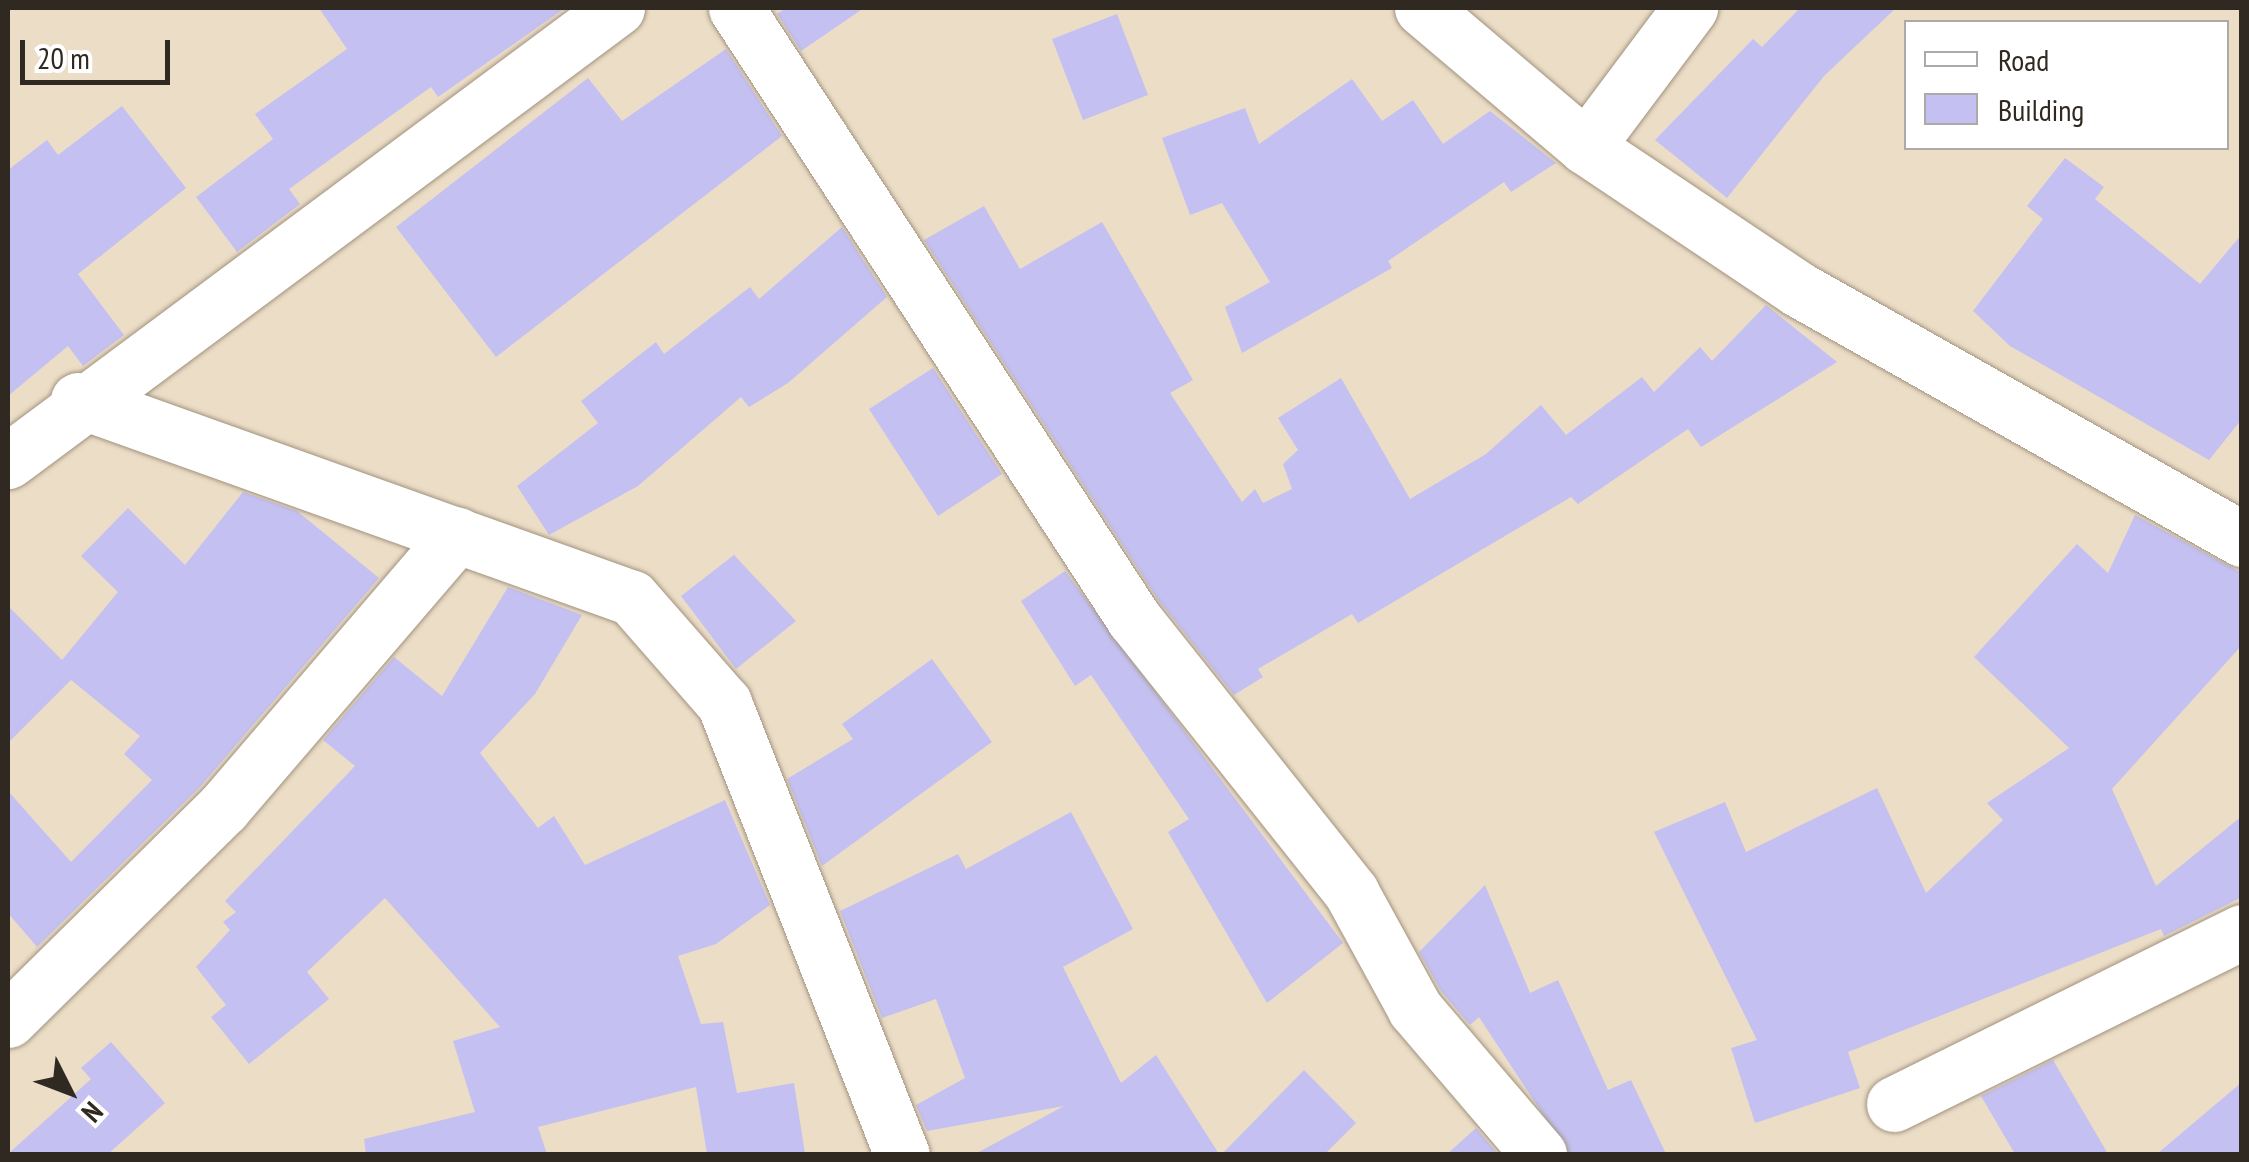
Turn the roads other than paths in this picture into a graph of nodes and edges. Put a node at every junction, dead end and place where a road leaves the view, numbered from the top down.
1 (617, 8) edge
2 (736, 8) edge
3 (1690, 8) edge
4 (1430, 10) edge
5 (1586, 147) junction
6 (78, 400) junction
7 (8, 461) edge
8 (456, 535) junction
9 (2242, 539) edge
10 (2242, 932) edge
11 (8, 1020) edge
12 (1894, 1104) dead end
13 (902, 1154) edge
14 (1539, 1154) edge

1 - 6 street
2 - 14 street
3 - 5 street
4 - 5 street
5 - 9 street
6 - 7 street
6 - 8 street
8 - 11 street
8 - 13 street
10 - 12 street

